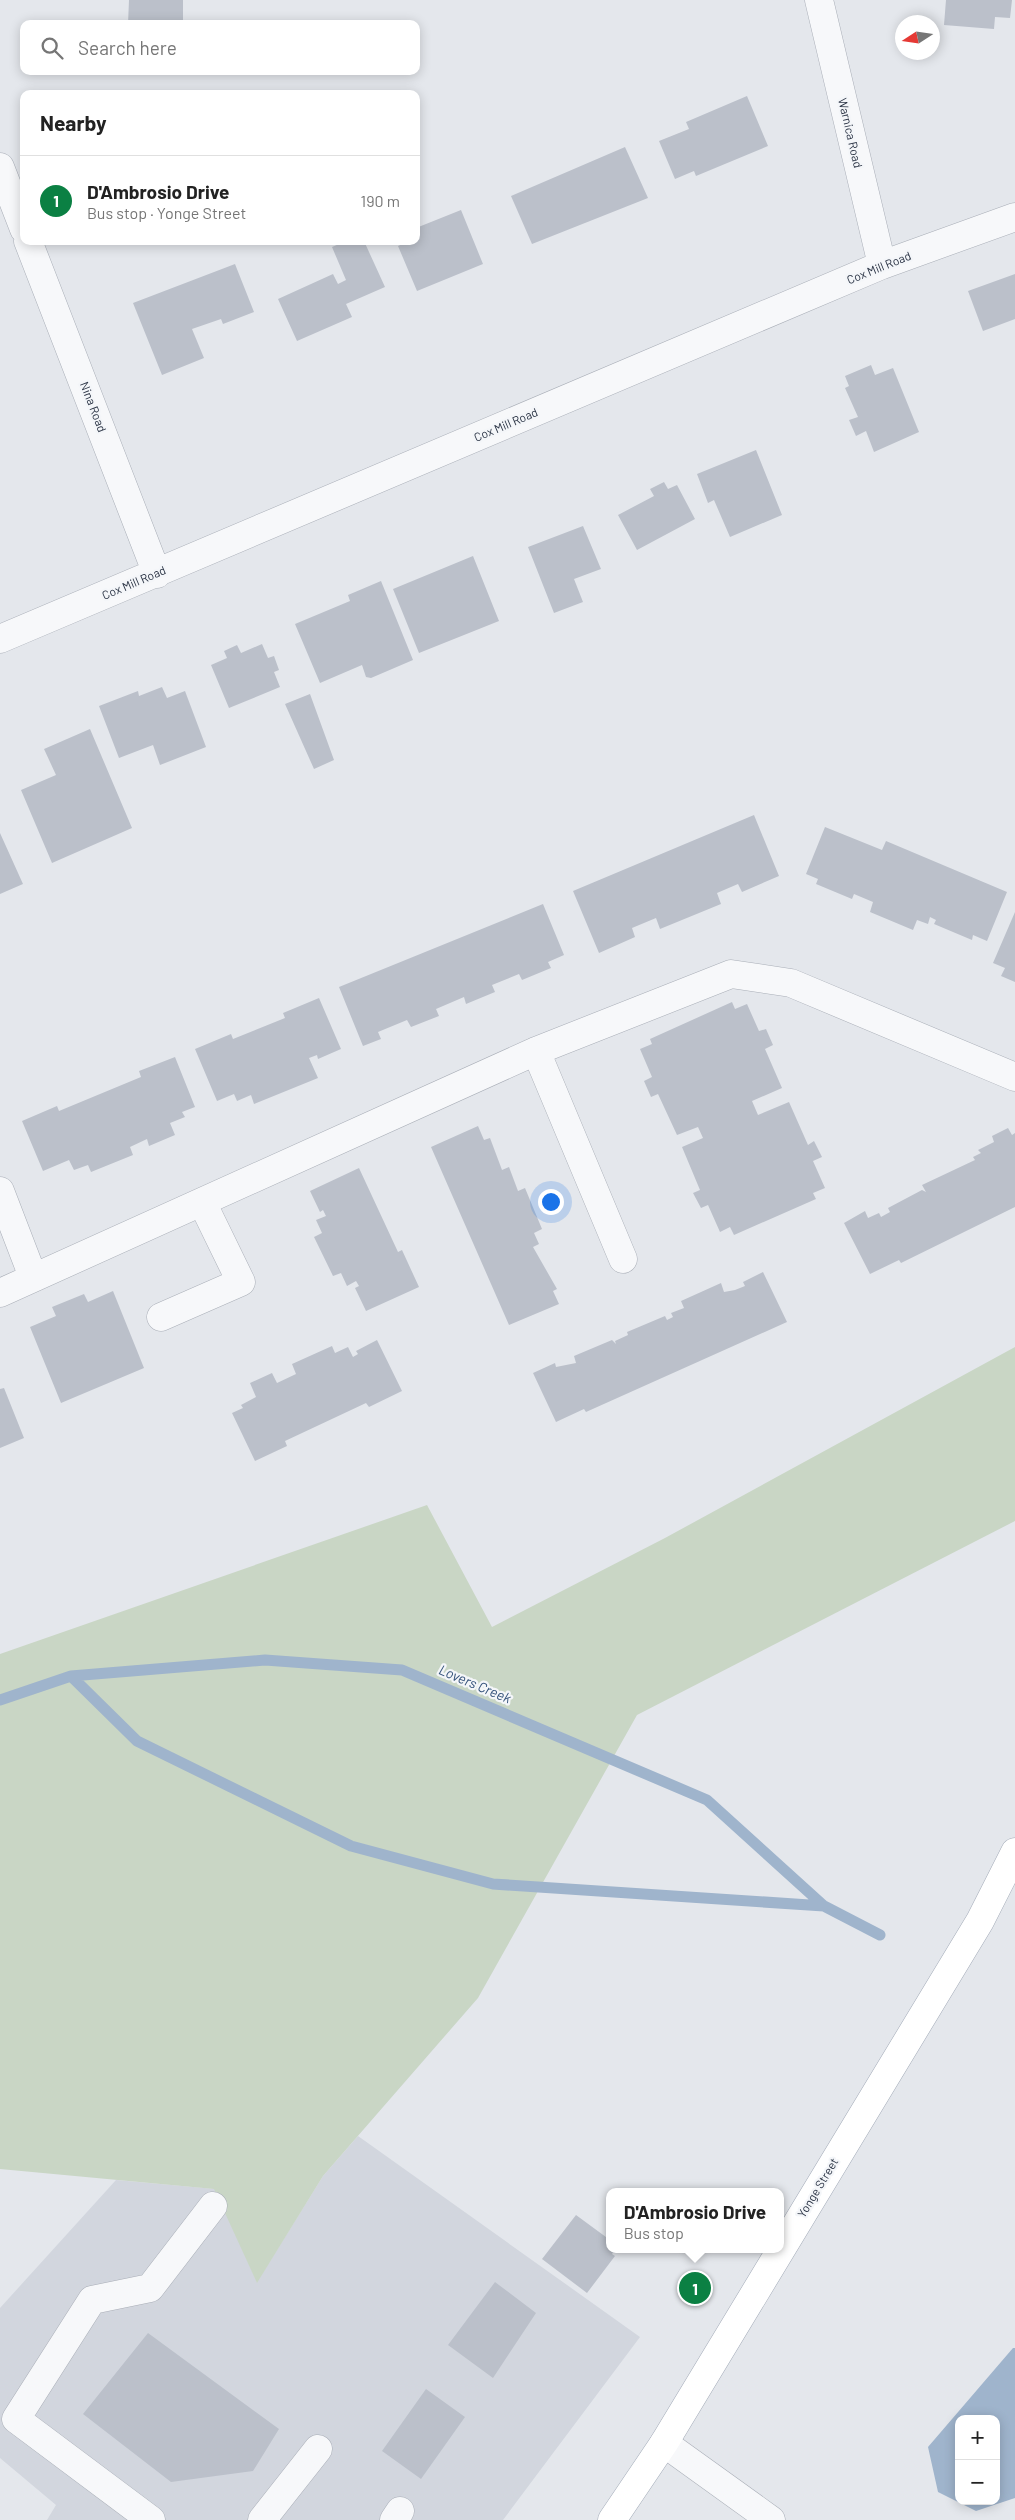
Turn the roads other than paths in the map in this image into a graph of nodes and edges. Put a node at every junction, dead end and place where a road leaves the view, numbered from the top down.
1 (819, 0) edge
2 (0, 168) edge
3 (1015, 217) edge
4 (20, 219) edge
5 (30, 245) edge
6 (882, 266) junction
7 (157, 574) junction
8 (0, 639) edge
9 (536, 1051) junction
10 (1015, 1077) edge
11 (0, 1191) edge
12 (202, 1202) junction
13 (623, 1259) dead end
14 (33, 1277) junction
15 (0, 1293) edge
16 (161, 1317) dead end
17 (1015, 1852) edge
18 (213, 2206) dead end
19 (784, 2244) edge
20 (779, 2253) edge
21 (664, 2443) junction
22 (318, 2449) dead end
23 (151, 2520) edge
24 (262, 2520) edge
25 (612, 2520) edge
26 (771, 2520) edge

1 - 6 street, Warnica Road
2 - 4 street
3 - 6 street, Cox Mill Road
5 - 7 street, Nina Road
6 - 7 street, Cox Mill Road
7 - 8 street, Cox Mill Road
9 - 10 street
9 - 12 street
9 - 13 street
11 - 14 street
12 - 14 street
12 - 16 street
14 - 15 street
17 - 19 main road, Yonge Street
18 - 23 street
20 - 21 main road, Yonge Street
21 - 25 main road, Yonge Street
21 - 26 street
22 - 24 street

